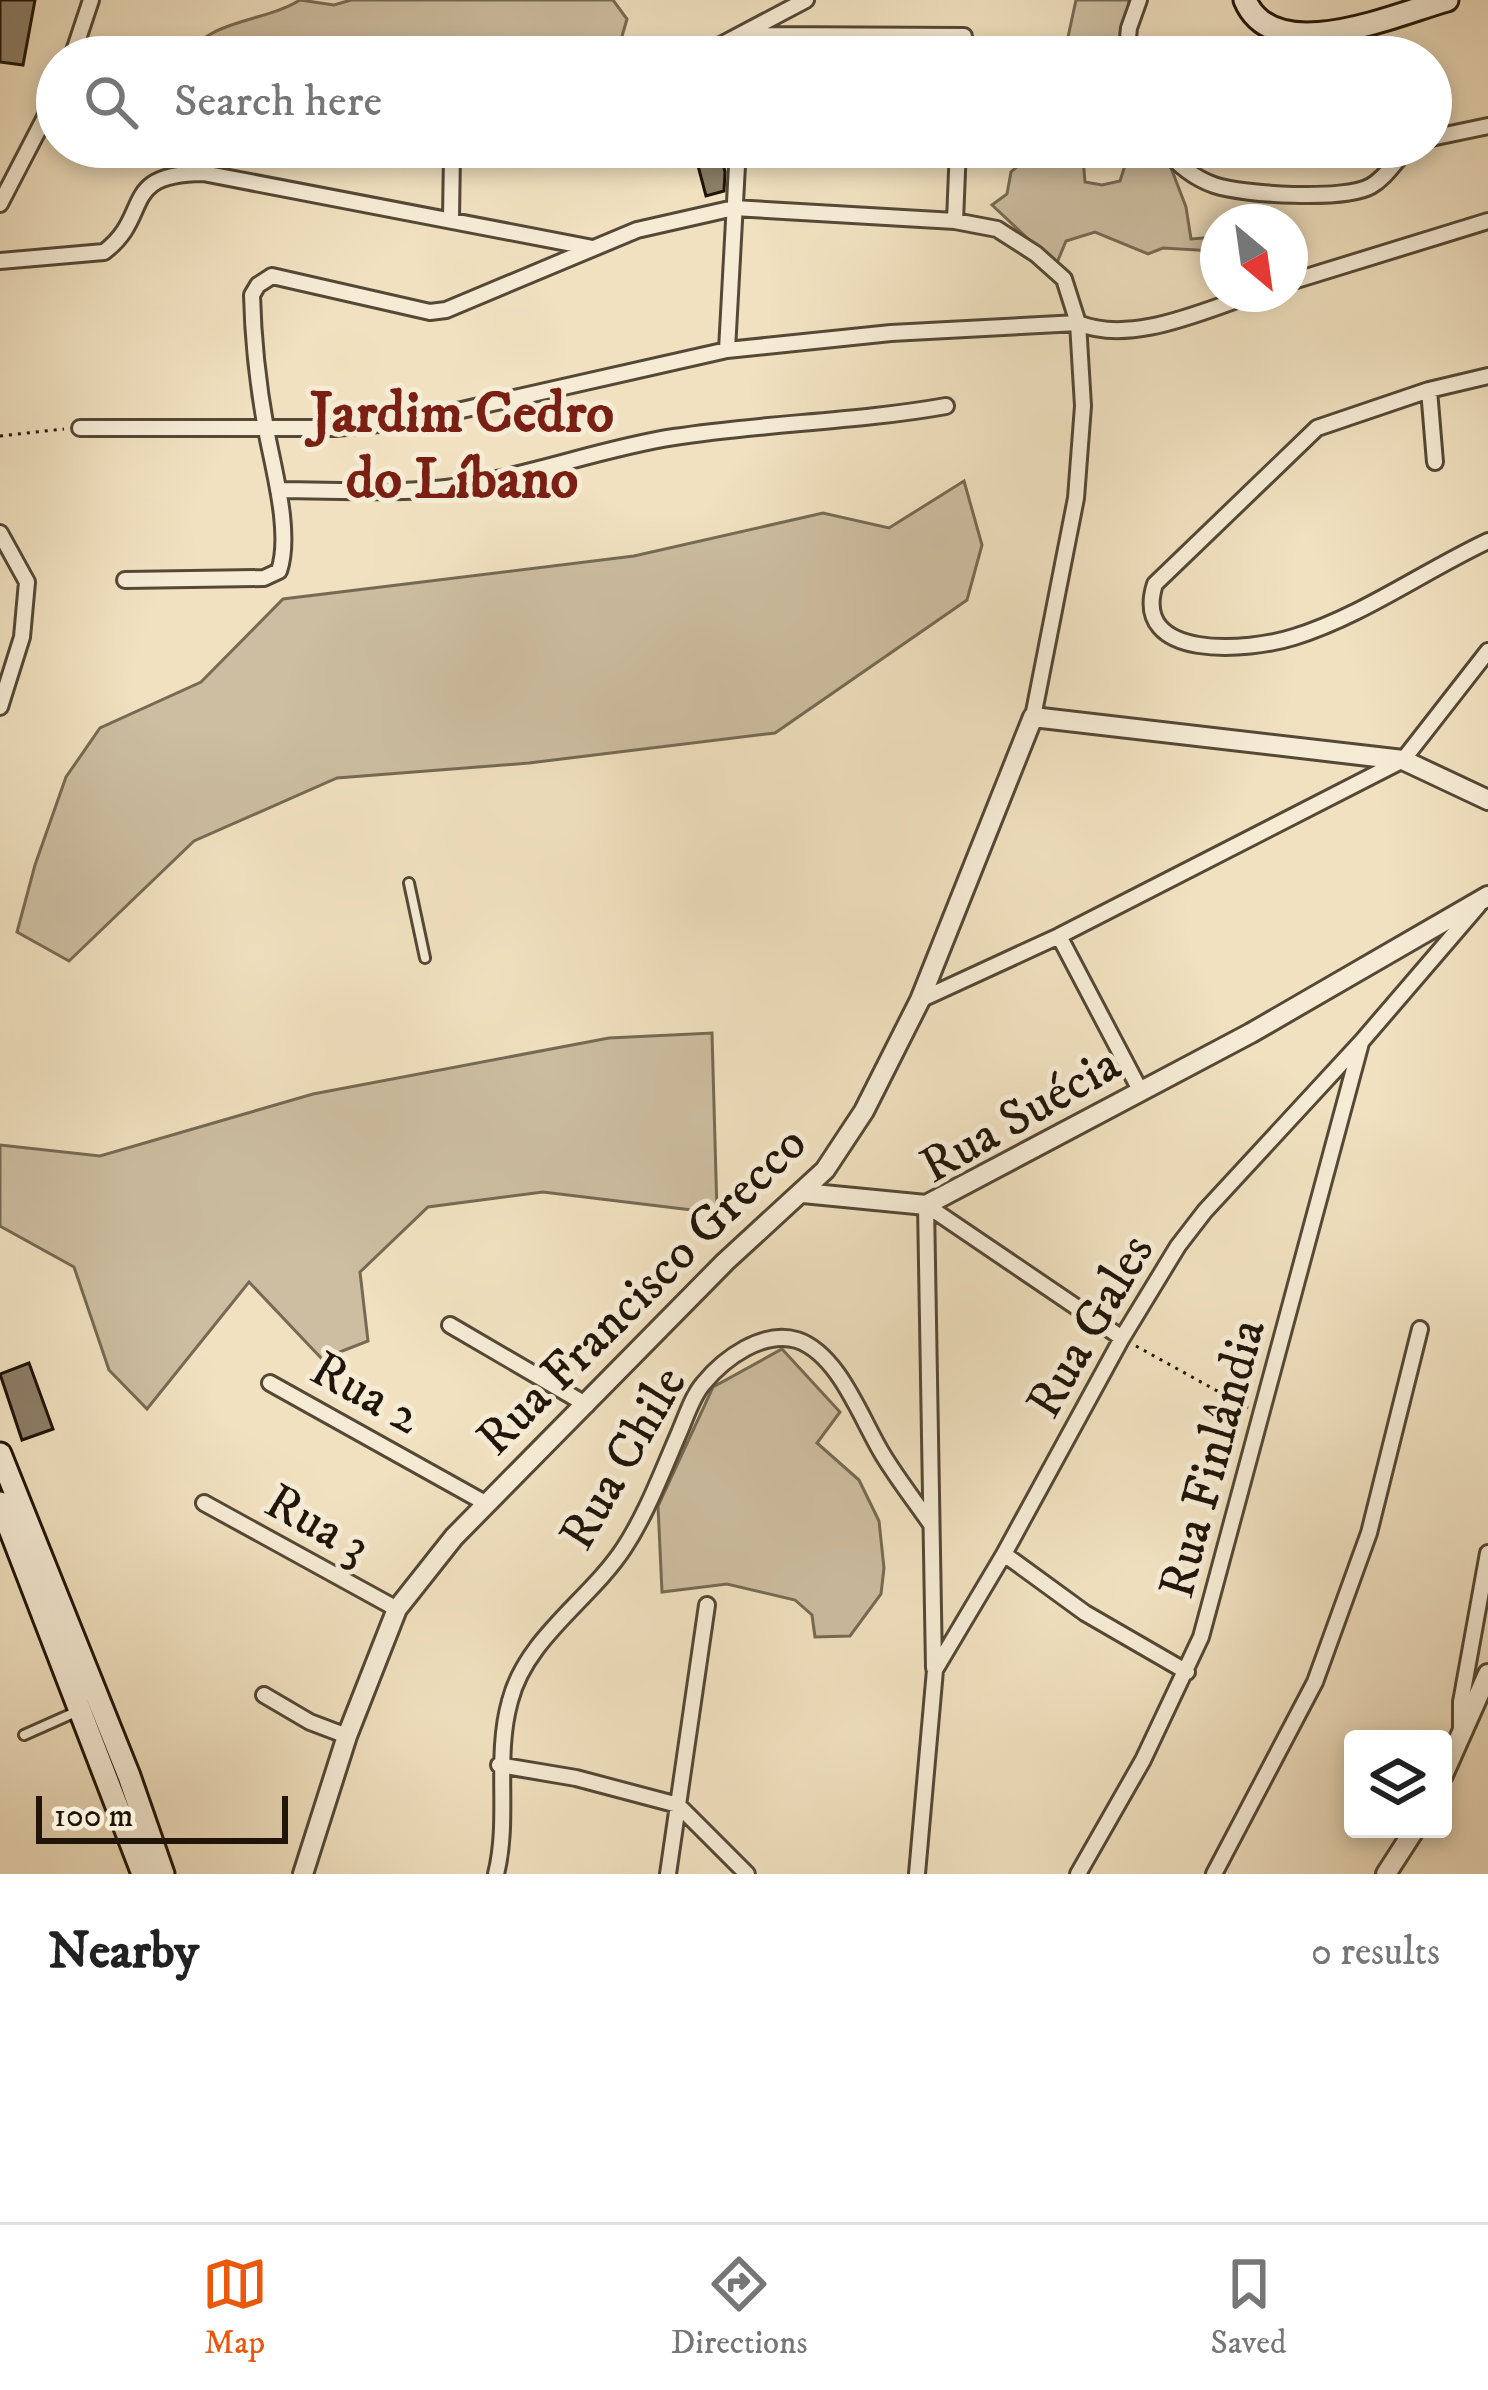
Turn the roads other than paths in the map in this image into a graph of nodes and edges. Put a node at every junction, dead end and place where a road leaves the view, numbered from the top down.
1 (92, 0) edge
2 (806, 0) edge
3 (1139, 0) edge
4 (1245, 0) edge
5 (1447, 0) edge
6 (746, 35) joint
7 (79, 36) edge
8 (964, 36) edge
9 (1128, 36) edge
10 (1488, 126) edge
11 (1452, 134) edge
12 (36, 135) edge
13 (452, 168) edge
14 (737, 168) edge
15 (957, 168) edge
16 (1186, 168) edge
17 (1391, 168) edge
18 (0, 204) edge
19 (734, 208) junction
20 (451, 218) junction
21 (955, 220) junction
22 (1488, 220) edge
23 (593, 248) junction
24 (0, 261) edge
25 (1308, 277) edge
26 (1200, 310) edge
27 (1078, 323) junction
28 (727, 350) junction
29 (1488, 376) edge
30 (1429, 390) junction
31 (946, 406) dead end
32 (265, 425) junction
33 (80, 428) road end
34 (1435, 462) dead end
35 (278, 490) junction
36 (0, 533) edge
37 (1488, 541) edge
38 (125, 580) dead end
39 (1488, 651) edge
40 (0, 707) edge
41 (1033, 717) junction
42 (1402, 760) junction
43 (1488, 800) edge
44 (409, 883) dead end
45 (1487, 896) edge
46 (1059, 936) junction
47 (425, 958) dead end
48 (920, 1000) junction
49 (1362, 1041) junction
50 (1140, 1090) junction
51 (803, 1193) junction
52 (926, 1205) junction
53 (450, 1325) dead end
54 (1420, 1329) dead end
55 (1122, 1338) junction
56 (270, 1383) dead end
57 (587, 1405) junction
58 (0, 1454) edge
59 (0, 1503) edge
60 (204, 1503) dead end
61 (487, 1504) junction
62 (930, 1523) junction
63 (1488, 1553) edge
64 (1004, 1554) junction
65 (707, 1605) dead end
66 (397, 1610) junction
67 (934, 1670) junction
68 (1187, 1672) junction
69 (1488, 1674) edge
70 (264, 1695) dead end
71 (80, 1710) junction
72 (1462, 1734) junction
73 (24, 1735) dead end
74 (347, 1736) junction
75 (1452, 1756) edge
76 (499, 1765) junction
77 (678, 1805) junction
78 (1409, 1838) edge
79 (143, 1874) edge
80 (163, 1874) edge
81 (303, 1874) edge
82 (496, 1874) edge
83 (668, 1874) edge
84 (747, 1874) edge
85 (917, 1874) edge
86 (1078, 1874) edge
87 (1214, 1874) edge
88 (1386, 1874) edge

1 - 7 street
2 - 6 street
3 - 9 street
4 - 5 main road
6 - 8 street
10 - 11 street
12 - 18 street
13 - 20 street
14 - 19 street
15 - 21 street
16 - 17 street
19 - 21 street
19 - 23 street
19 - 28 street
20 - 23 street
20 - 24 street
21 - 27 street
22 - 25 street
23 - 32 street
26 - 27 street
27 - 28 street
27 - 41 street, Rua Francisco Grecco
28 - 32 street
29 - 30 street
30 - 34 street
30 - 37 street
31 - 35 street
32 - 33 street
32 - 35 street
35 - 38 street
36 - 40 street
39 - 42 street
41 - 42 street
41 - 48 street, Rua Francisco Grecco
42 - 43 street
42 - 46 street
44 - 47 lane
45 - 49 street, Rua Gales
45 - 50 street, Rua Suécia
46 - 48 street
46 - 50 street
48 - 51 street, Rua Francisco Grecco
49 - 55 street, Rua Gales
49 - 68 street, Rua Finlândia
50 - 52 street, Rua Suécia
51 - 52 street
51 - 57 street, Rua Francisco Grecco
52 - 55 street
52 - 62 street, Rua Suécia
53 - 57 street
54 - 87 street
55 - 64 street, Rua Gales
56 - 61 street, Rua 2
57 - 61 street, Rua Francisco Grecco
58 - 80 main road
59 - 71 main road
60 - 66 street, Rua 3
61 - 66 street, Rua Francisco Grecco
62 - 67 street, Rua Suécia
62 - 76 street, Rua Chile
63 - 72 street
64 - 67 street, Rua Gales
64 - 68 street
65 - 77 street
66 - 74 street, Rua Francisco Grecco
67 - 85 street, Rua Gales
68 - 86 street, Rua Finlândia
69 - 72 street
70 - 74 street
71 - 73 lane
71 - 79 main road
72 - 75 street
74 - 81 street, Rua Francisco Grecco
76 - 77 street
76 - 82 street, Rua Chile
77 - 83 street
77 - 84 street
78 - 88 street

